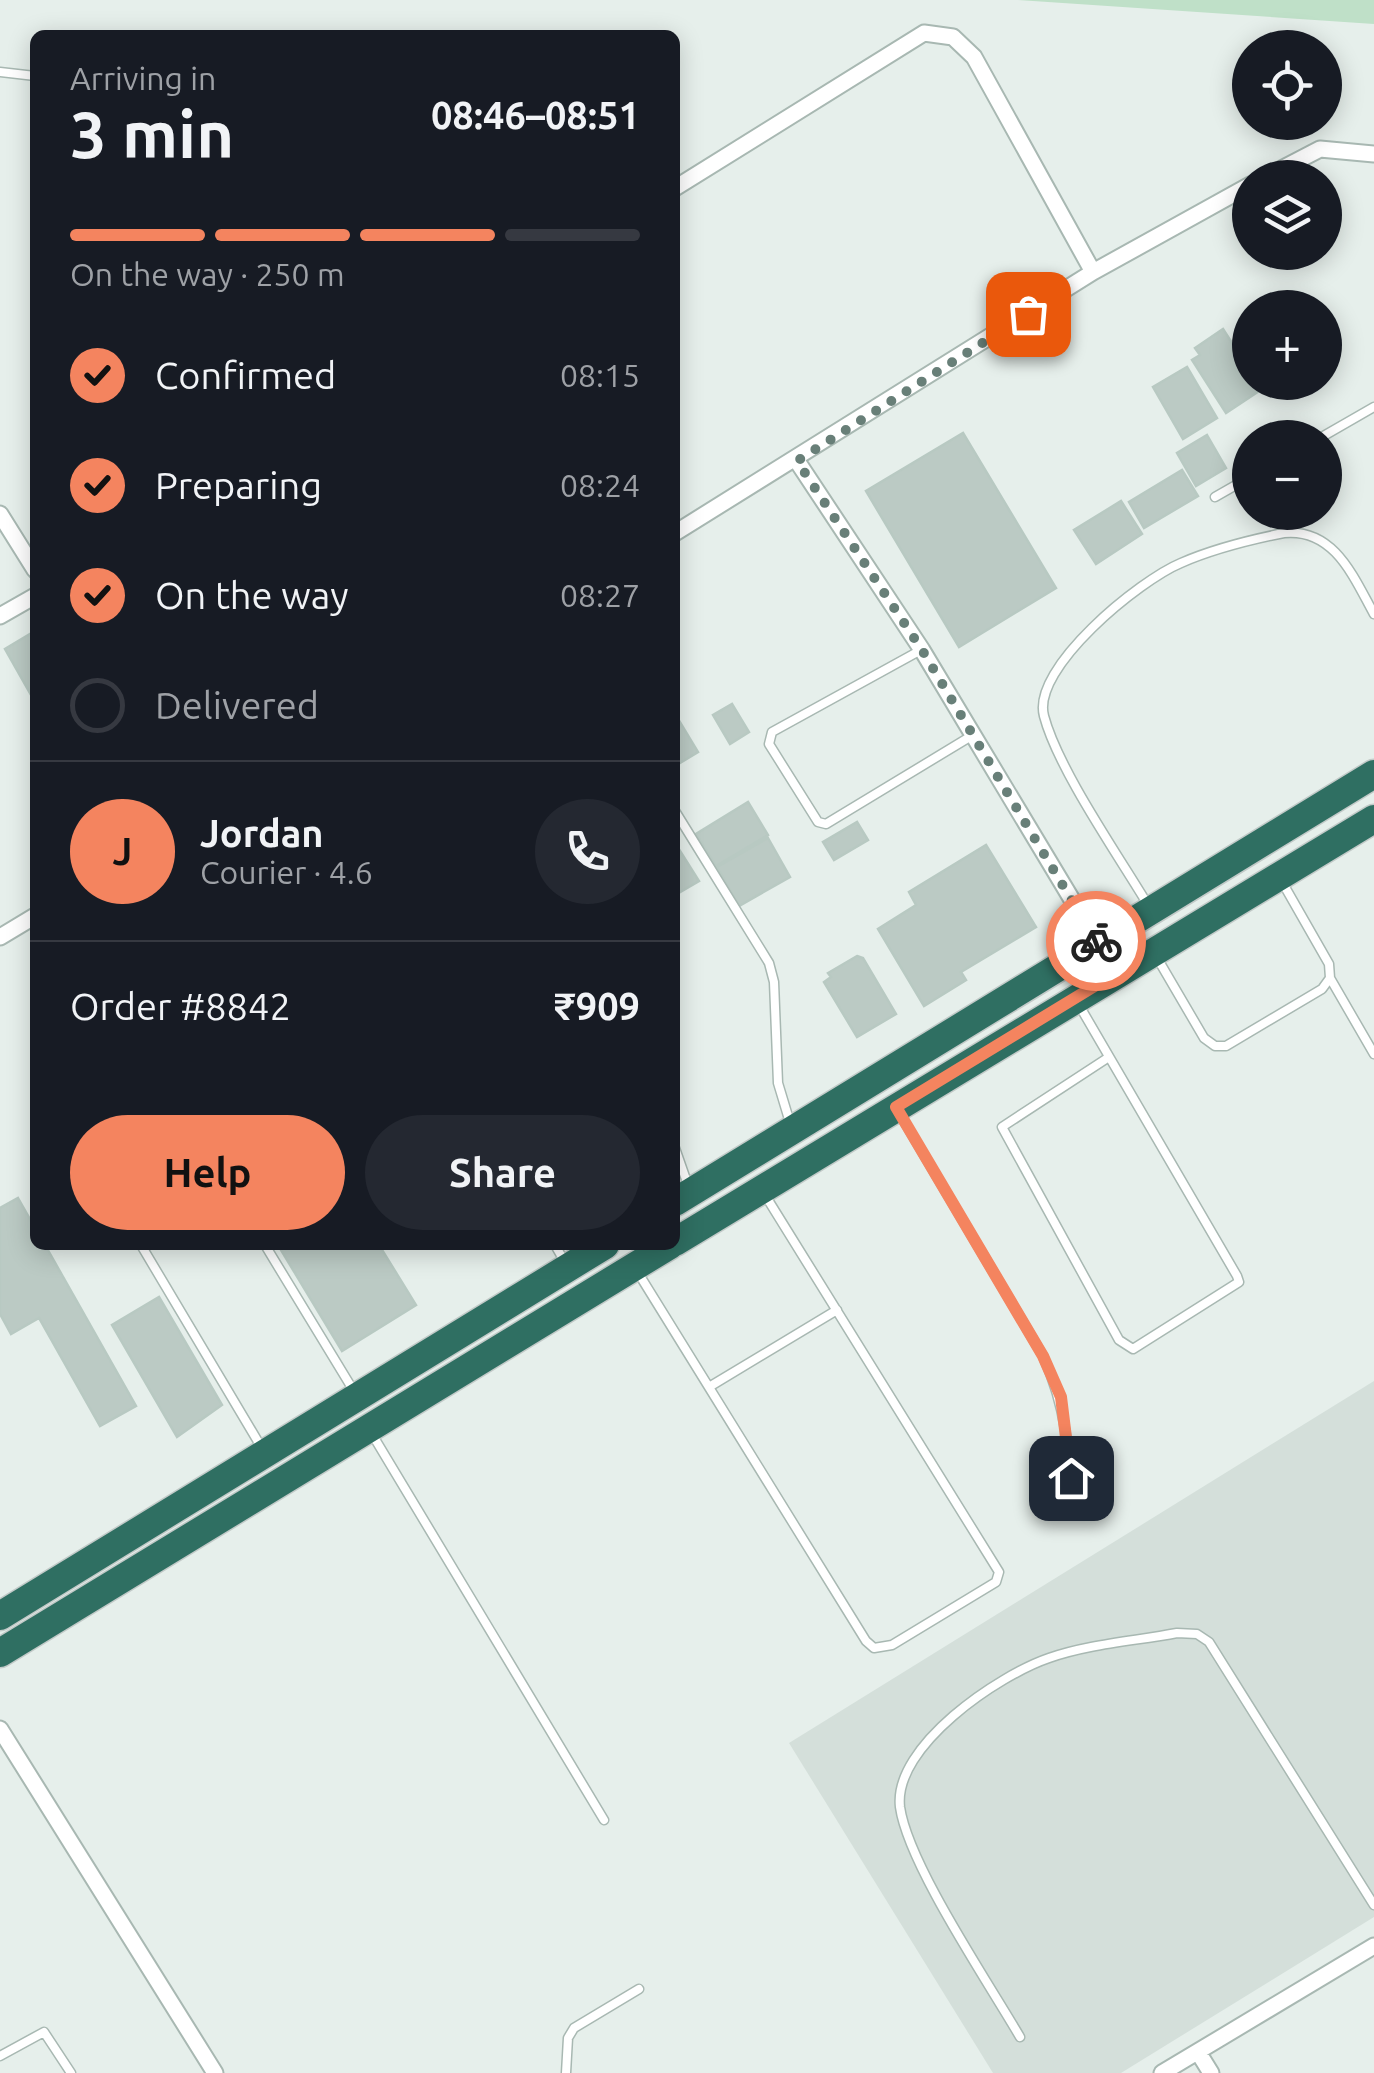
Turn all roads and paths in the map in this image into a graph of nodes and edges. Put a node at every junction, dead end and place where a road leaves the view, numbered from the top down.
1 (0, 72) edge
2 (30, 75) edge
3 (1374, 154) edge
4 (1299, 160) edge
5 (680, 185) edge
6 (1232, 195) edge
7 (1093, 272) junction
8 (1374, 407) edge
9 (1342, 425) edge
10 (797, 461) junction
11 (1232, 487) edge
12 (1215, 497) dead end
13 (0, 514) edge
14 (680, 530) edge
15 (30, 562) edge
16 (30, 599) edge
17 (1374, 614) edge
18 (0, 616) edge
19 (922, 650) junction
20 (974, 735) junction
21 (1374, 774) edge
22 (1374, 819) edge
23 (680, 820) edge
24 (1278, 876) junction
25 (1151, 910) junction
26 (30, 919) edge
27 (0, 937) edge
28 (1098, 944) junction
29 (1153, 951) junction
30 (1116, 973) junction
31 (1330, 978) junction
32 (1075, 998) junction
33 (1374, 1054) edge
34 (1110, 1057) junction
35 (896, 1107) junction
36 (792, 1130) junction
37 (761, 1189) junction
38 (683, 1198) edge
39 (680, 1240) edge
40 (144, 1250) edge
41 (268, 1250) edge
42 (663, 1250) edge
43 (562, 1256) edge
44 (635, 1267) junction
45 (837, 1310) junction
46 (709, 1386) junction
47 (358, 1397) junction
48 (369, 1430) junction
49 (265, 1454) junction
50 (1071, 1509) dead end
51 (0, 1616) edge
52 (0, 1653) edge
53 (0, 1729) edge
54 (604, 1820) dead end
55 (1374, 1905) edge
56 (1374, 1946) edge
57 (638, 1990) dead end
58 (1020, 2037) dead end
59 (1198, 2052) junction
60 (0, 2056) edge
61 (72, 2073) edge
62 (215, 2073) edge
63 (566, 2073) edge
64 (1162, 2073) edge
65 (1211, 2073) edge

1 - 2 lane
3 - 4 street
5 - 7 street
6 - 7 street
7 - 10 street
8 - 9 lane
10 - 14 street
10 - 19 street
11 - 12 lane
13 - 15 street
16 - 18 street
17 - 25 lane
19 - 20 street
19 - 20 lane
20 - 28 street
21 - 25 highway
22 - 24 highway
23 - 36 lane
24 - 29 highway
24 - 31 lane
25 - 28 highway
26 - 27 street
28 - 30 street
28 - 36 highway
29 - 30 highway
29 - 31 lane
30 - 32 highway
31 - 33 lane
32 - 34 lane
32 - 35 highway
34 - 34 lane
35 - 37 highway
35 - 50 lane
36 - 38 highway
37 - 39 highway
37 - 45 lane
40 - 49 lane
41 - 47 lane
42 - 44 highway
43 - 47 highway
44 - 46 lane
44 - 48 highway
45 - 46 lane
45 - 46 lane
47 - 49 highway
48 - 52 highway
48 - 54 lane
49 - 51 highway
53 - 62 street
55 - 58 lane
56 - 59 street
57 - 63 lane
59 - 64 street
59 - 65 street
60 - 61 lane

